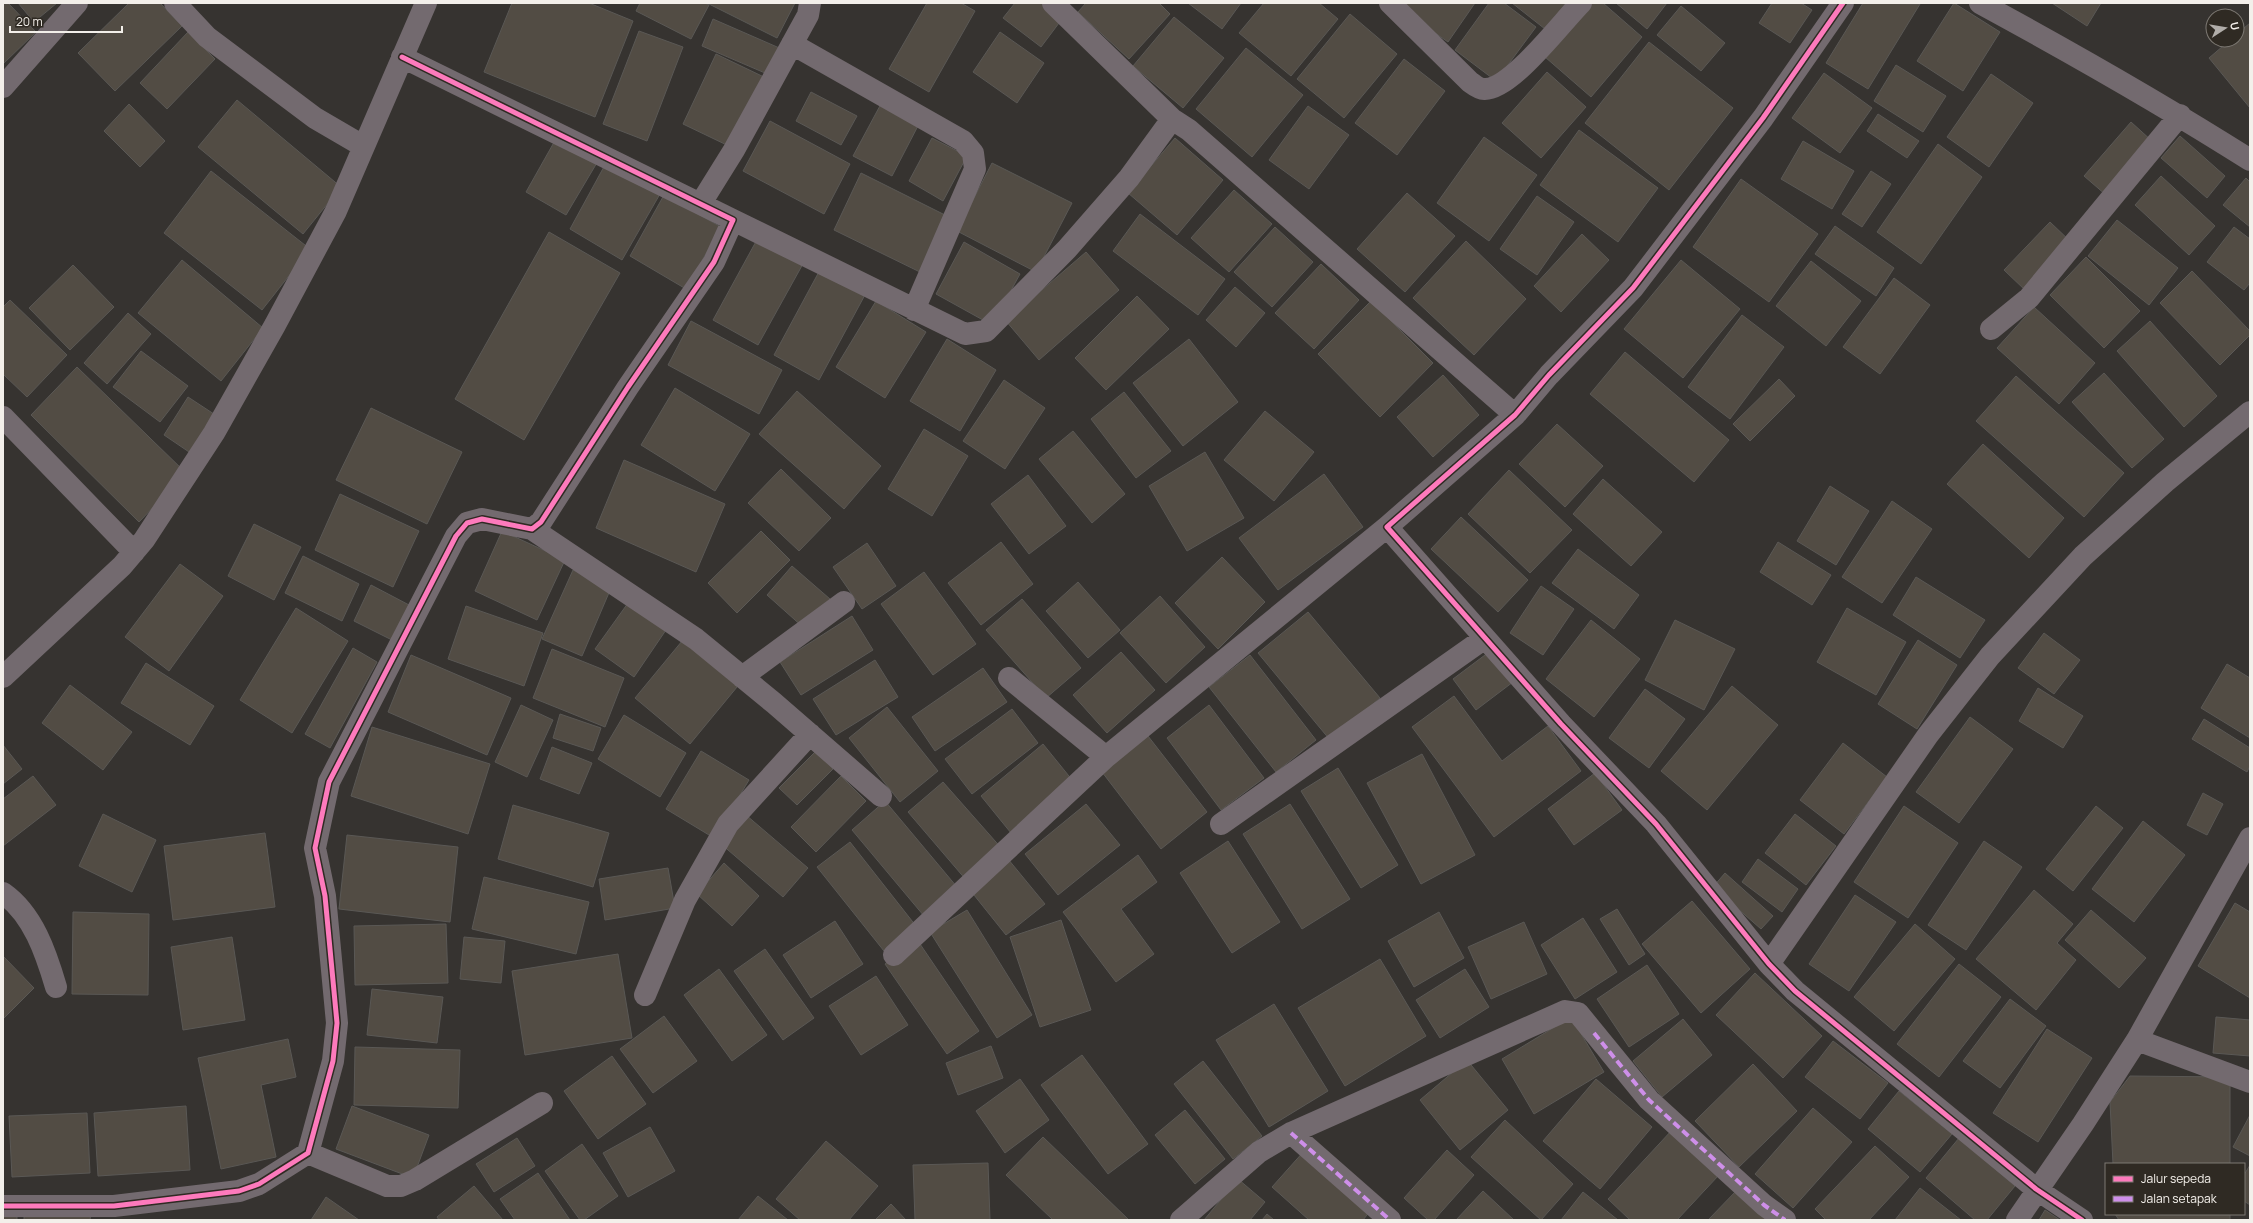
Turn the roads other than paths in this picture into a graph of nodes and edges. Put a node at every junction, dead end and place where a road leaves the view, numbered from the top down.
1 (77, 3) edge
2 (175, 3) edge
3 (426, 3) edge
4 (810, 3) edge
5 (1053, 3) edge
6 (1390, 3) edge
7 (1581, 3) edge
8 (1843, 3) edge
9 (1980, 3) edge
10 (792, 44) junction
11 (402, 57) junction
12 (3, 87) edge
13 (2180, 115) junction
14 (1172, 119) junction
15 (363, 146) junction
16 (2250, 160) edge
17 (701, 203) junction
18 (733, 220) junction
19 (914, 310) junction
20 (1991, 329) dead end
21 (2250, 412) edge
22 (1515, 415) junction
23 (3, 417) edge
24 (1387, 527) junction
25 (532, 529) junction
26 (134, 552) junction
27 (844, 602) dead end
28 (1485, 638) junction
29 (3, 676) edge
30 (742, 677) junction
31 (1009, 678) dead end
32 (810, 734) junction
33 (1106, 757) junction
34 (881, 796) dead end
35 (1221, 824) dead end
36 (2250, 838) edge
37 (3, 893) edge
38 (894, 954) dead end
39 (1768, 964) junction
40 (56, 987) dead end
41 (645, 995) dead end
42 (2137, 1040) junction
43 (2250, 1082) edge
44 (542, 1103) dead end
45 (1292, 1134) junction
46 (308, 1153) junction
47 (2036, 1189) junction
48 (3, 1206) edge
49 (1182, 1220) edge
50 (1390, 1220) edge
51 (1786, 1220) edge
52 (2017, 1220) edge
53 (2082, 1220) edge

1 - 12 street
2 - 15 street
3 - 11 street
4 - 10 street
5 - 14 street
6 - 7 street
8 - 22 street
9 - 13 street
10 - 17 street
10 - 19 street
11 - 15 street
11 - 17 street
13 - 16 street
13 - 20 street
14 - 19 street
14 - 22 street
15 - 26 street
17 - 18 street
18 - 19 street
18 - 25 street
21 - 39 street
22 - 24 street
23 - 26 street
24 - 28 street
24 - 33 street
25 - 30 street
25 - 46 street
26 - 29 street
27 - 30 street
28 - 35 street
28 - 39 street
30 - 32 street
31 - 33 street
32 - 34 street
32 - 41 street
33 - 38 street
36 - 42 street
37 - 40 street
39 - 47 street
42 - 43 street
42 - 47 street
44 - 46 street
45 - 49 street
45 - 50 street
45 - 51 street
46 - 48 street
47 - 52 street
47 - 53 street

